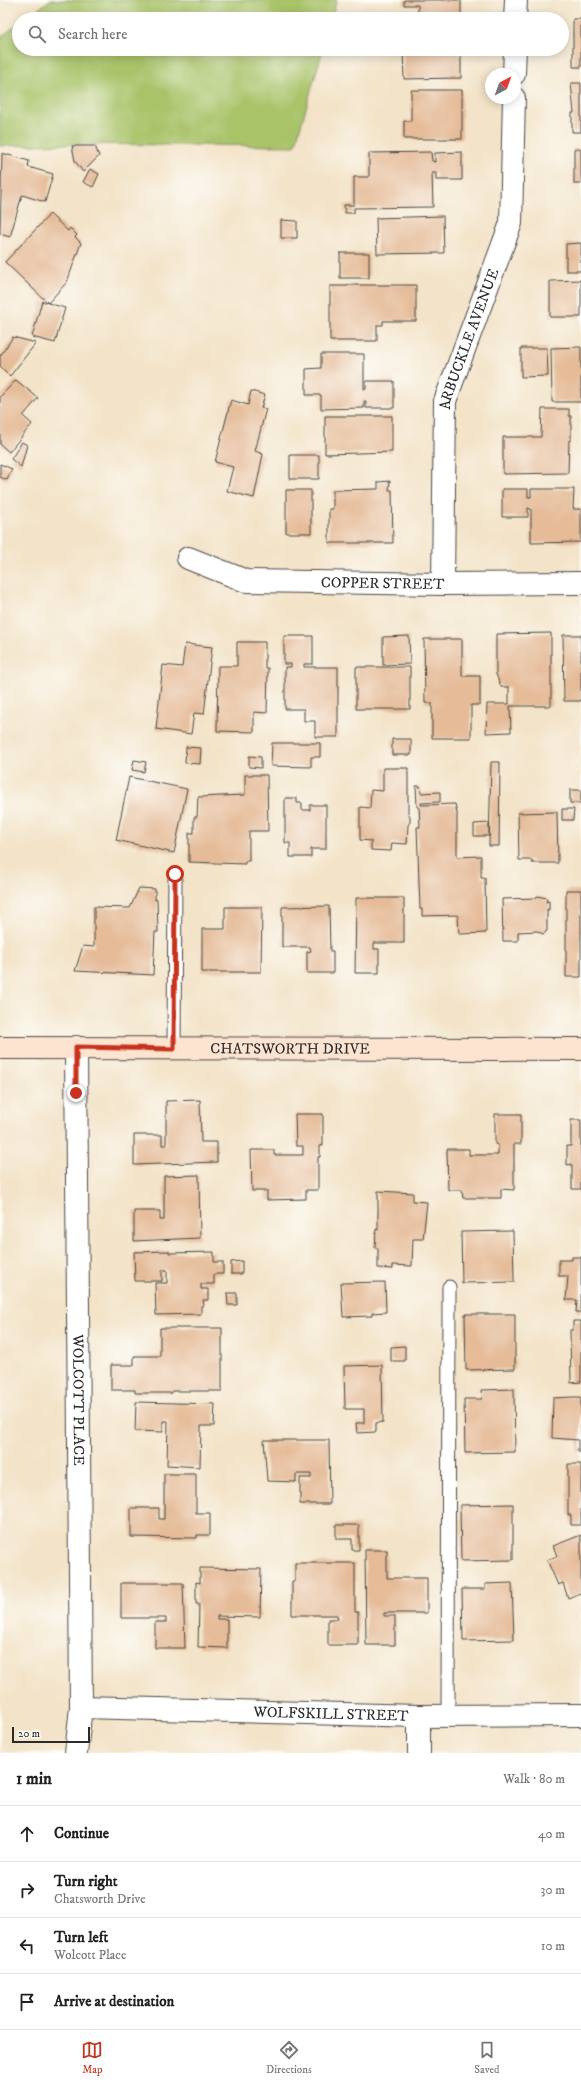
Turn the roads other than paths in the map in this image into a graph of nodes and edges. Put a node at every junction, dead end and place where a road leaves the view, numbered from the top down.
1 (516, 0) edge
2 (515, 12) edge
3 (515, 56) edge
4 (514, 68) edge
5 (514, 104) edge
6 (188, 558) dead end
7 (581, 583) edge
8 (443, 584) junction
9 (175, 874) dead end
10 (76, 1047) junction
11 (0, 1048) edge
12 (174, 1049) junction
13 (581, 1049) edge
14 (449, 1287) dead end
15 (81, 1707) junction
16 (581, 1715) edge
17 (419, 1716) junction
18 (448, 1716) junction
19 (76, 1753) edge
20 (419, 1753) edge

1 - 2 street
3 - 4 street
5 - 8 street, ARBUCKLE AVENUE
6 - 8 street, COPPER STREET
7 - 8 street, COPPER STREET
9 - 12 lane
10 - 11 main road, CHATSWORTH DRIVE
10 - 12 main road, CHATSWORTH DRIVE
10 - 15 street, WOLCOTT PLACE
12 - 13 main road, CHATSWORTH DRIVE
14 - 18 lane
15 - 17 street, WOLFSKILL STREET
15 - 19 street, WOLCOTT PLACE
16 - 18 street, WOLFSKILL STREET
17 - 18 street, WOLFSKILL STREET
17 - 20 street

